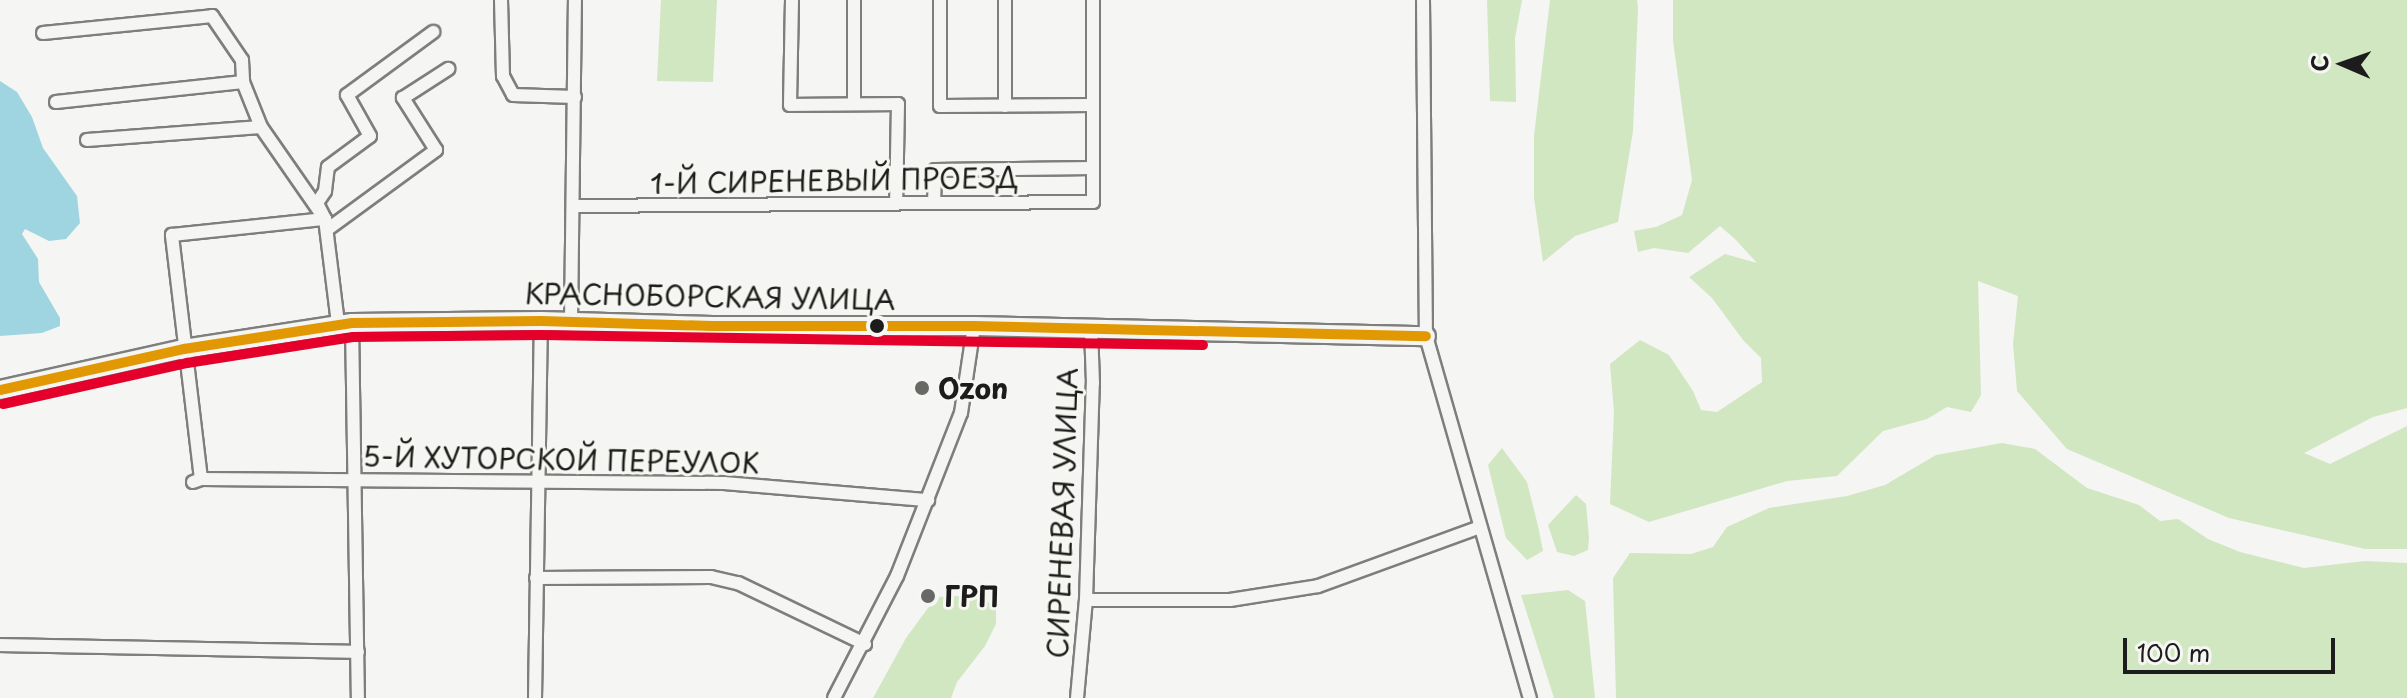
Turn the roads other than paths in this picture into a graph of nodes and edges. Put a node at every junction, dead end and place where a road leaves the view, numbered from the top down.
1 (501, 0) edge
2 (575, 0) edge
3 (792, 0) edge
4 (854, 0) edge
5 (940, 0) edge
6 (1005, 0) edge
7 (1093, 0) edge
8 (1423, 0) edge
9 (433, 32) dead end
10 (43, 33) dead end
11 (448, 69) dead end
12 (243, 82) junction
13 (575, 97) junction
14 (56, 102) dead end
15 (854, 104) junction
16 (1093, 105) junction
17 (1005, 106) junction
18 (261, 127) junction
19 (87, 140) dead end
20 (1093, 168) junction
21 (317, 203) junction
22 (934, 203) junction
23 (896, 204) junction
24 (575, 206) junction
25 (327, 224) junction
26 (541, 321) junction
27 (571, 323) junction
28 (345, 324) junction
29 (974, 326) junction
30 (1091, 329) junction
31 (1426, 336) junction
32 (184, 349) junction
33 (0, 390) edge
34 (356, 480) junction
35 (537, 481) junction
36 (928, 500) junction
37 (1480, 527) junction
38 (536, 578) junction
39 (1086, 600) junction
40 (865, 644) junction
41 (0, 645) edge
42 (358, 652) junction
43 (358, 698) edge
44 (535, 698) edge
45 (834, 698) edge
46 (1077, 698) edge
47 (1530, 698) edge

1 - 13 street
2 - 13 street
3 - 15 street
4 - 15 street
5 - 17 street
6 - 17 street
7 - 16 street
8 - 31 street
9 - 21 street
10 - 12 street
11 - 25 street
12 - 14 street
12 - 18 street
13 - 24 street
15 - 23 street
16 - 17 street
16 - 20 street
18 - 19 street
18 - 21 street
20 - 22 street
20 - 22 street, 1-Й СИРЕНЕВЫЙ ПРОЕЗД
21 - 25 street
22 - 23 street, 1-Й СИРЕНЕВЫЙ ПРОЕЗД
23 - 24 street, 1-Й СИРЕНЕВЫЙ ПРОЕЗД
24 - 27 street
25 - 28 street
25 - 32 street
26 - 27 street, КРАСНОБОРСКАЯ УЛИЦА
26 - 28 street, КРАСНОБОРСКАЯ УЛИЦА
26 - 35 street
27 - 29 street, КРАСНОБОРСКАЯ УЛИЦА
28 - 32 street, КРАСНОБОРСКАЯ УЛИЦА
28 - 34 street
29 - 30 street, КРАСНОБОРСКАЯ УЛИЦА
29 - 36 street
30 - 31 street, КРАСНОБОРСКАЯ УЛИЦА
30 - 39 street, СИРЕНЕВАЯ УЛИЦА
31 - 37 street
32 - 33 street, КРАСНОБОРСКАЯ УЛИЦА
32 - 34 street, 5-Й ХУТОРСКОЙ ПЕРЕУЛОК
34 - 35 street, 5-Й ХУТОРСКОЙ ПЕРЕУЛОК
34 - 42 street
35 - 36 street, 5-Й ХУТОРСКОЙ ПЕРЕУЛОК
35 - 38 street
36 - 40 street
37 - 39 street
37 - 47 street
38 - 40 street
38 - 44 street
39 - 46 street, СИРЕНЕВАЯ УЛИЦА
40 - 45 street
41 - 42 street
42 - 43 street

